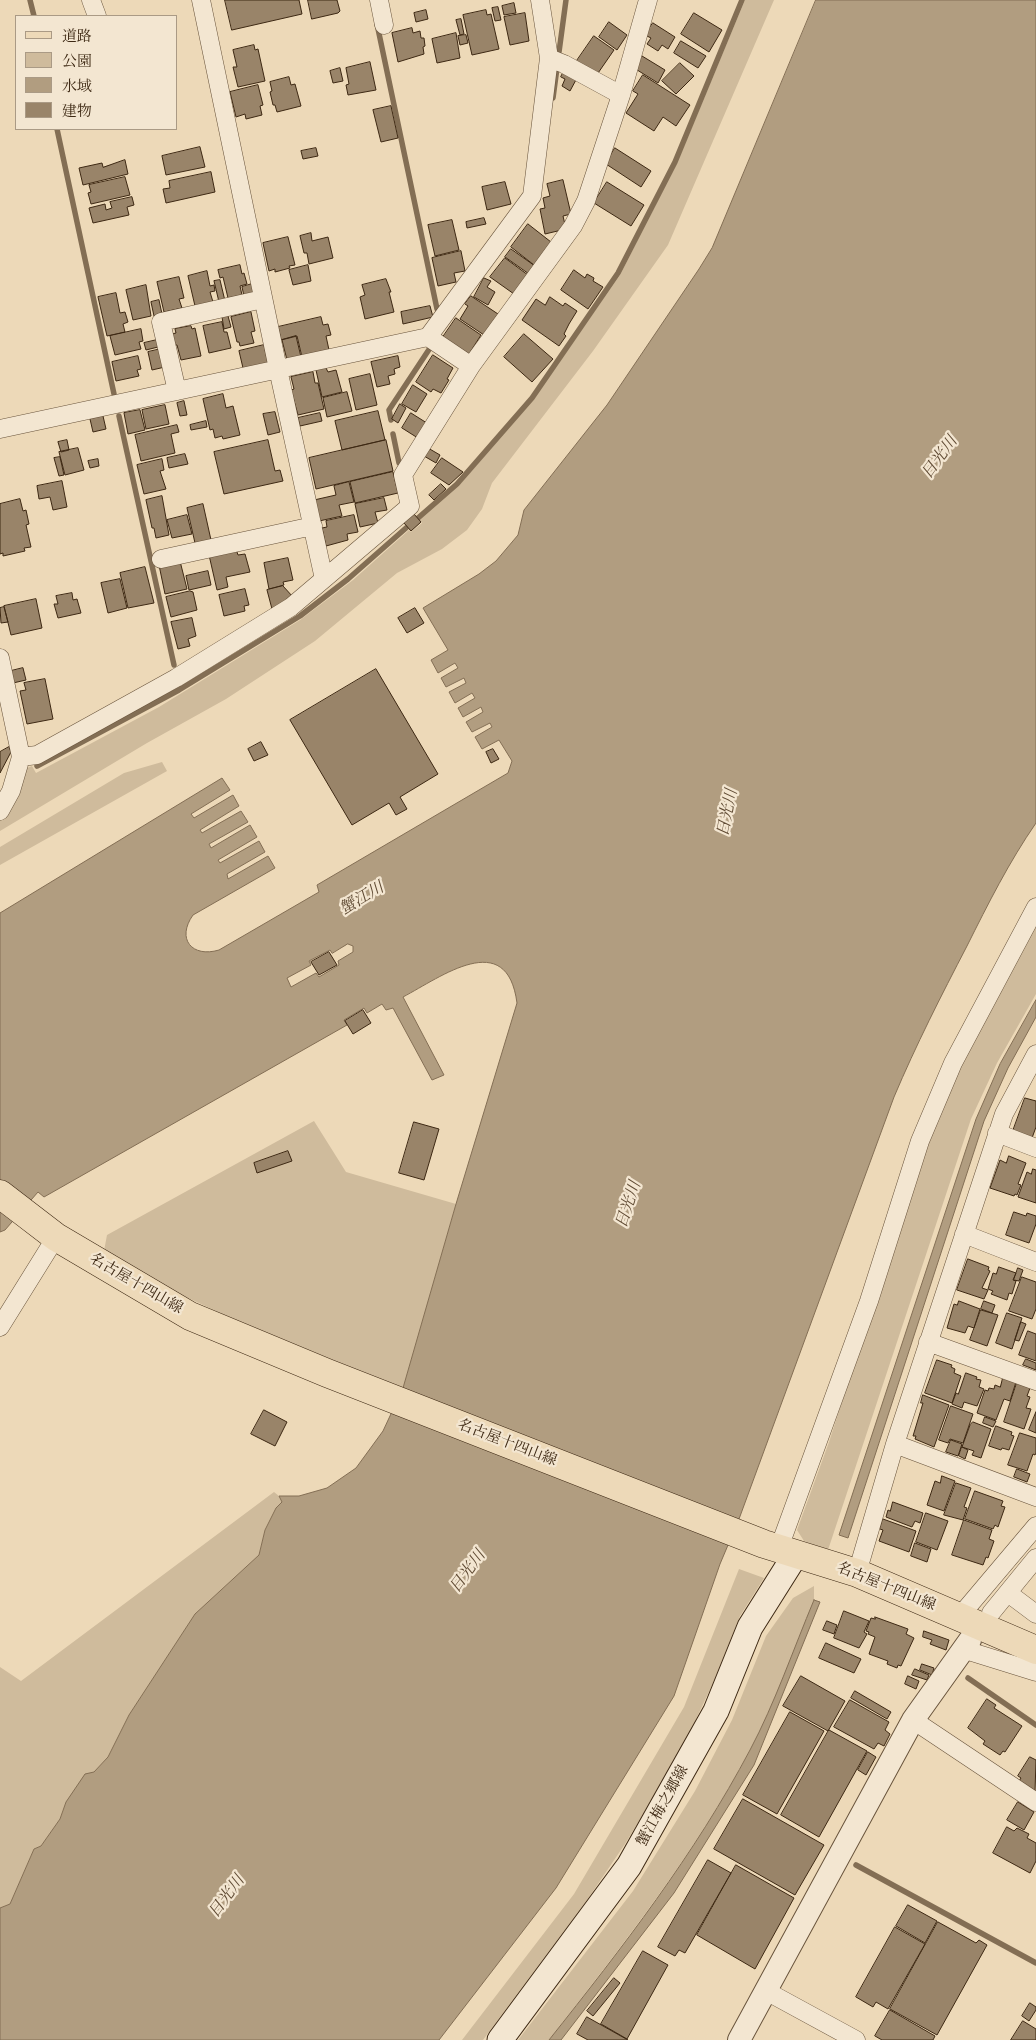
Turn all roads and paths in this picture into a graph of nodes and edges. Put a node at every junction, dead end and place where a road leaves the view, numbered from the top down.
1 (92, 0) edge
2 (201, 0) edge
3 (379, 0) edge
4 (540, 0) edge
5 (648, 0) edge
6 (97, 15) edge
7 (384, 24) dead end
8 (549, 58) junction
9 (621, 95) junction
10 (264, 299) junction
11 (428, 337) junction
12 (471, 366) junction
13 (278, 369) junction
14 (177, 391) junction
15 (0, 428) edge
16 (312, 526) junction
17 (160, 559) dead end
18 (324, 579) junction
19 (0, 658) edge
20 (21, 757) junction
21 (0, 811) edge
22 (1036, 907) edge
23 (1036, 1054) edge
24 (997, 1133) junction
25 (1036, 1148) edge
26 (0, 1194) edge
27 (964, 1234) junction
28 (56, 1237) junction
29 (1036, 1262) edge
30 (0, 1327) edge
31 (928, 1342) junction
32 (1036, 1381) edge
33 (895, 1444) junction
34 (1036, 1497) edge
35 (1036, 1526) edge
36 (780, 1549) junction
37 (1036, 1558) edge
38 (857, 1573) junction
39 (1008, 1593) junction
40 (991, 1613) dead end
41 (1036, 1614) edge
42 (964, 1635) junction
43 (1036, 1650) edge
44 (1036, 1672) edge
45 (913, 1720) junction
46 (1036, 1802) edge
47 (766, 1991) junction
48 (500, 2040) edge
49 (739, 2040) edge
50 (856, 2040) edge

1 - 6 street
2 - 10 street
3 - 7 street
4 - 8 street
5 - 9 street
8 - 9 street
8 - 11 street
9 - 12 street
10 - 13 street
10 - 14 street
11 - 12 street
11 - 13 street
12 - 18 street
13 - 14 street
13 - 16 street
14 - 15 street
16 - 17 street
16 - 18 street
18 - 20 street
19 - 20 street
20 - 21 street
22 - 36 street
23 - 24 street
24 - 25 street
24 - 27 street
26 - 28 main road, 名古屋十四山線
27 - 29 street
27 - 31 street
28 - 30 street
28 - 36 main road, 名古屋十四山線
31 - 32 street
31 - 33 street
33 - 34 street
33 - 38 street
35 - 42 street
36 - 38 main road, 名古屋十四山線
36 - 48 main road, 蟹江梅之郷線
37 - 39 street
38 - 42 main road, 名古屋十四山線
39 - 40 street
39 - 41 street
42 - 43 main road, 名古屋十四山線
42 - 44 street
42 - 45 street
45 - 46 street
45 - 47 street
47 - 49 street
47 - 50 street

